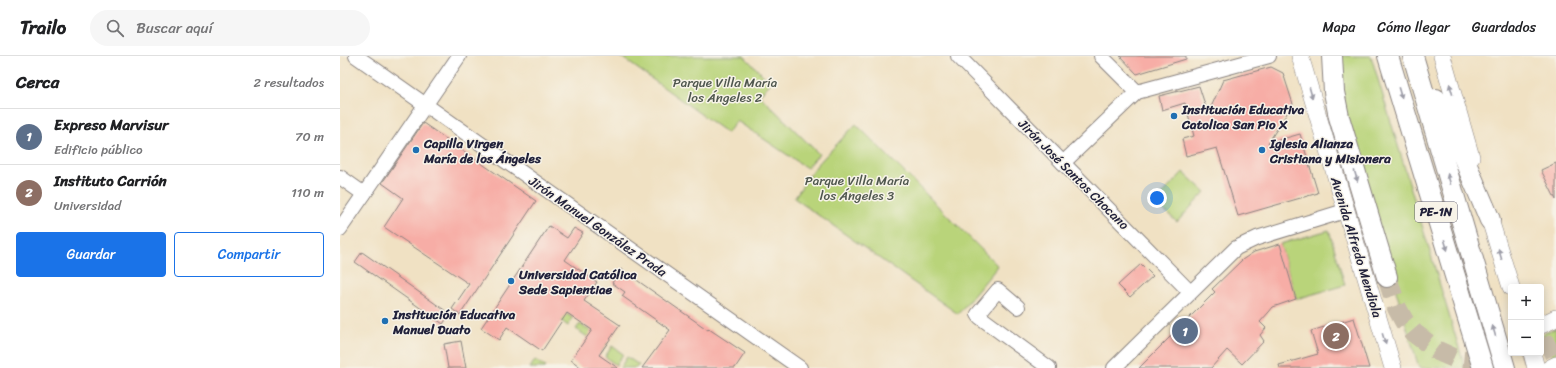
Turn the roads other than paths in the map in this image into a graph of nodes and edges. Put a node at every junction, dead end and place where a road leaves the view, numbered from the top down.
1 (356, 56) edge
2 (459, 56) edge
3 (958, 56) edge
4 (1101, 56) edge
5 (1269, 56) edge
6 (1300, 56) edge
7 (1332, 56) edge
8 (1388, 56) edge
9 (1442, 56) edge
10 (1414, 57) edge
11 (1137, 92) junction
12 (425, 105) junction
13 (1064, 163) junction
14 (340, 177) edge
15 (364, 194) junction
16 (1346, 211) junction
17 (1490, 220) junction
18 (340, 229) edge
19 (1386, 277) tunnel mouth
20 (1510, 284) edge
21 (1190, 292) junction
22 (1018, 307) dead end
23 (1556, 318) edge
24 (1544, 324) edge
25 (1533, 356) edge
26 (1556, 365) edge
27 (800, 368) edge
28 (1049, 368) edge
29 (1114, 368) edge
30 (1393, 368) edge
31 (1483, 368) edge
32 (1505, 368) edge
33 (1536, 368) edge
34 (1550, 368) edge

1 - 12 street, Jirón Manuel González Prada
2 - 12 street
3 - 13 street, Jirón José Santos Chocano
4 - 11 street
5 - 11 street
6 -> 16 main road, Avenida Alfredo Mendiola
7 -> 19 highway
8 -> 31 highway, PE-1N
17 -> 9 main road
10 - 17 highway
32 -> 10 highway, PE-1N
11 - 13 street
12 - 15 street
12 - 27 street, Jirón Manuel González Prada
13 - 21 street, Jirón José Santos Chocano
14 - 15 street
15 - 18 street
16 - 21 street
16 -> 30 main road, Avenida Alfredo Mendiola
20 -> 17 main road
21 - 29 street
22 - 28 street
23 - 24 main road
25 - 33 main road
26 - 34 main road

